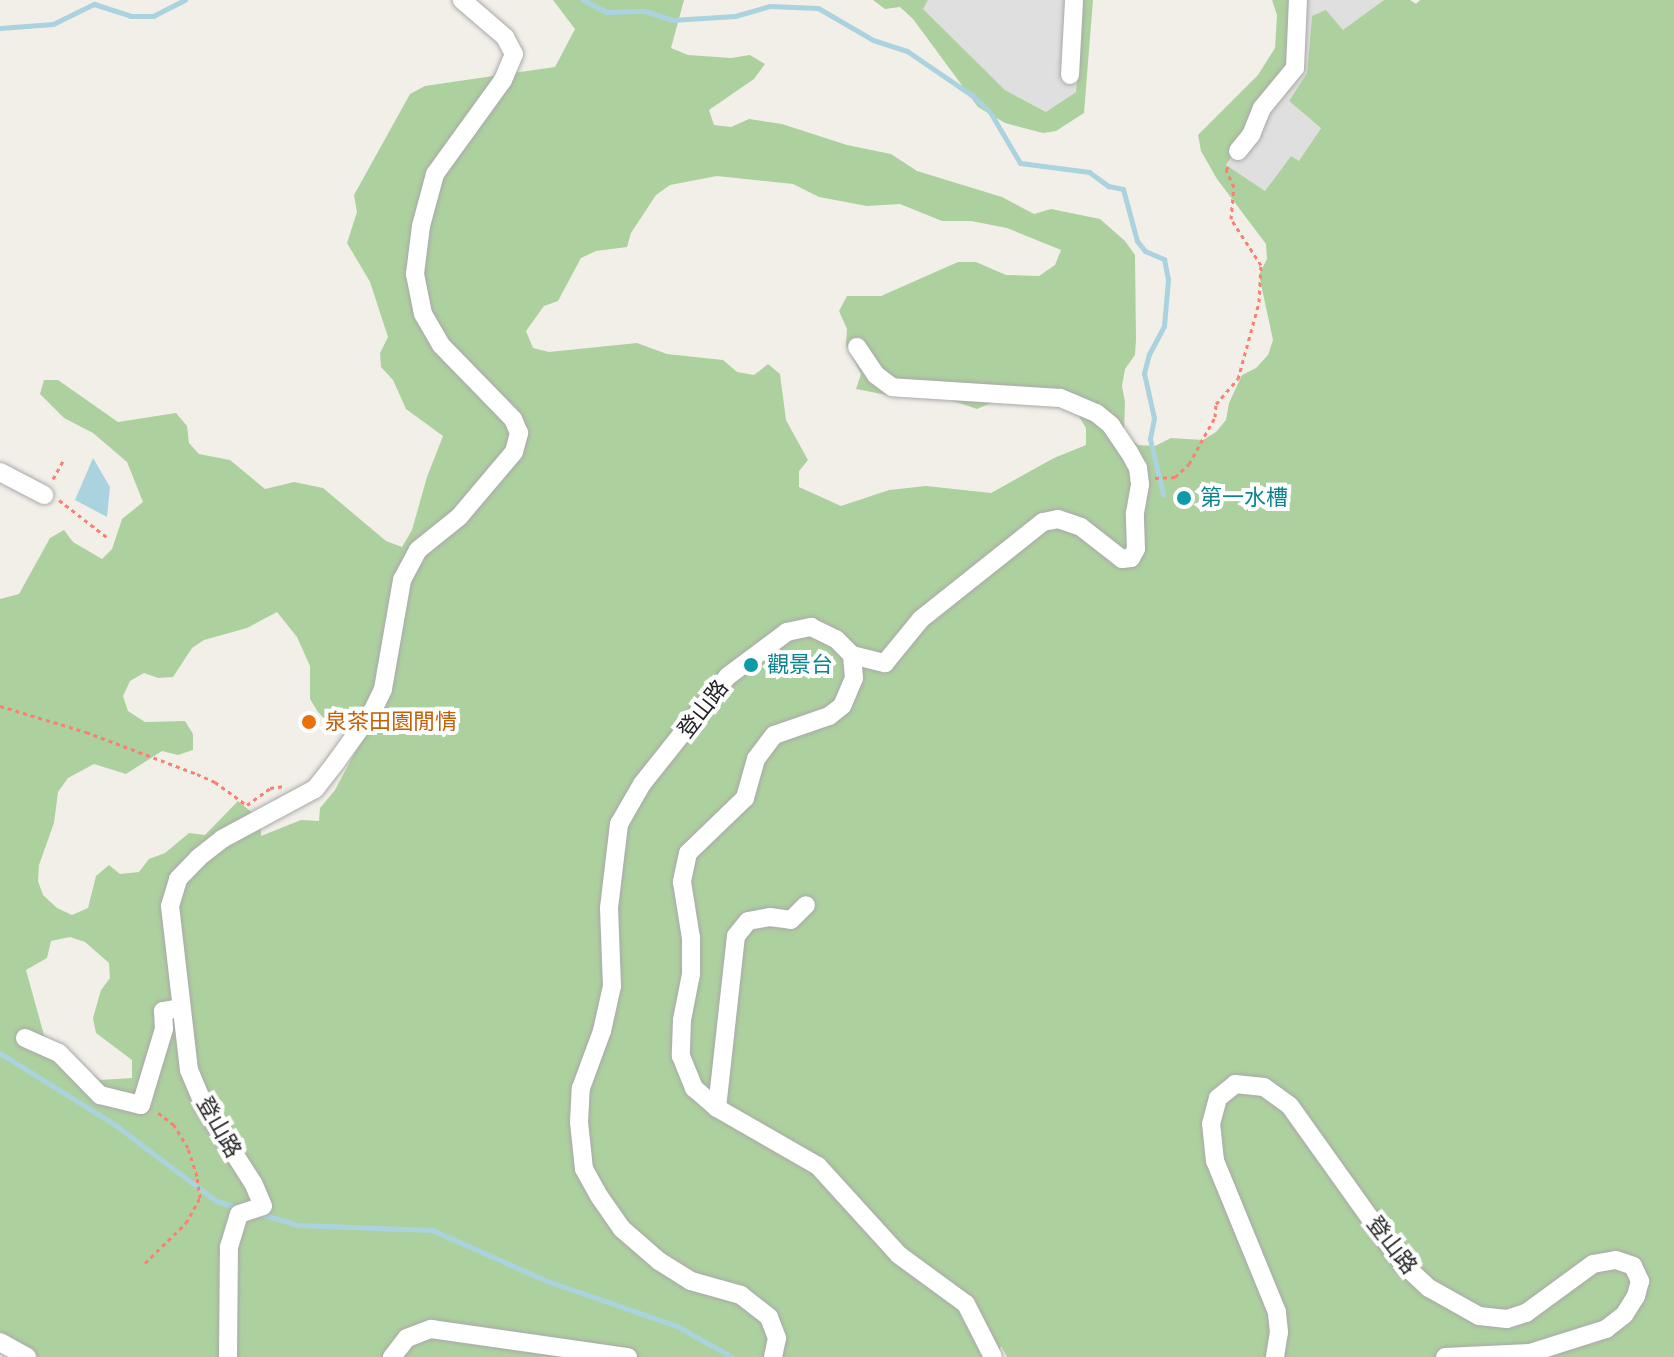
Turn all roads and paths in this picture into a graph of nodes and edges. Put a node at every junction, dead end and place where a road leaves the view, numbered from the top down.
1 (462, 0) edge
2 (1074, 0) edge
3 (1298, 0) edge
4 (1070, 75) dead end
5 (1238, 151) joint
6 (857, 347) dead end
7 (64, 459) dead end
8 (0, 472) edge
9 (1140, 484) junction
10 (44, 495) junction
11 (108, 538) dead end
12 (852, 655) junction
13 (0, 706) edge
14 (297, 782) dead end
15 (806, 905) dead end
16 (180, 1008) junction
17 (25, 1038) dead end
18 (141, 1105) junction
19 (717, 1108) junction
20 (145, 1263) dead end
21 (0, 1342) edge
22 (27, 1357) edge
23 (228, 1357) edge
24 (392, 1357) edge
25 (628, 1357) edge
26 (773, 1357) edge
27 (993, 1357) edge
28 (1275, 1357) edge
29 (1445, 1357) edge

1 - 16 street, 登山路
2 - 4 street
3 - 5 street
5 - 9 path
6 - 9 street
7 - 10 path
8 - 10 street
9 - 12 street
10 - 11 path
12 - 19 street
12 - 26 street, 登山路
13 - 14 path
15 - 19 street
16 - 18 street
16 - 23 street, 登山路
17 - 18 street
18 - 20 path
19 - 27 street
21 - 22 street
24 - 25 street
28 - 29 street, 登山路

